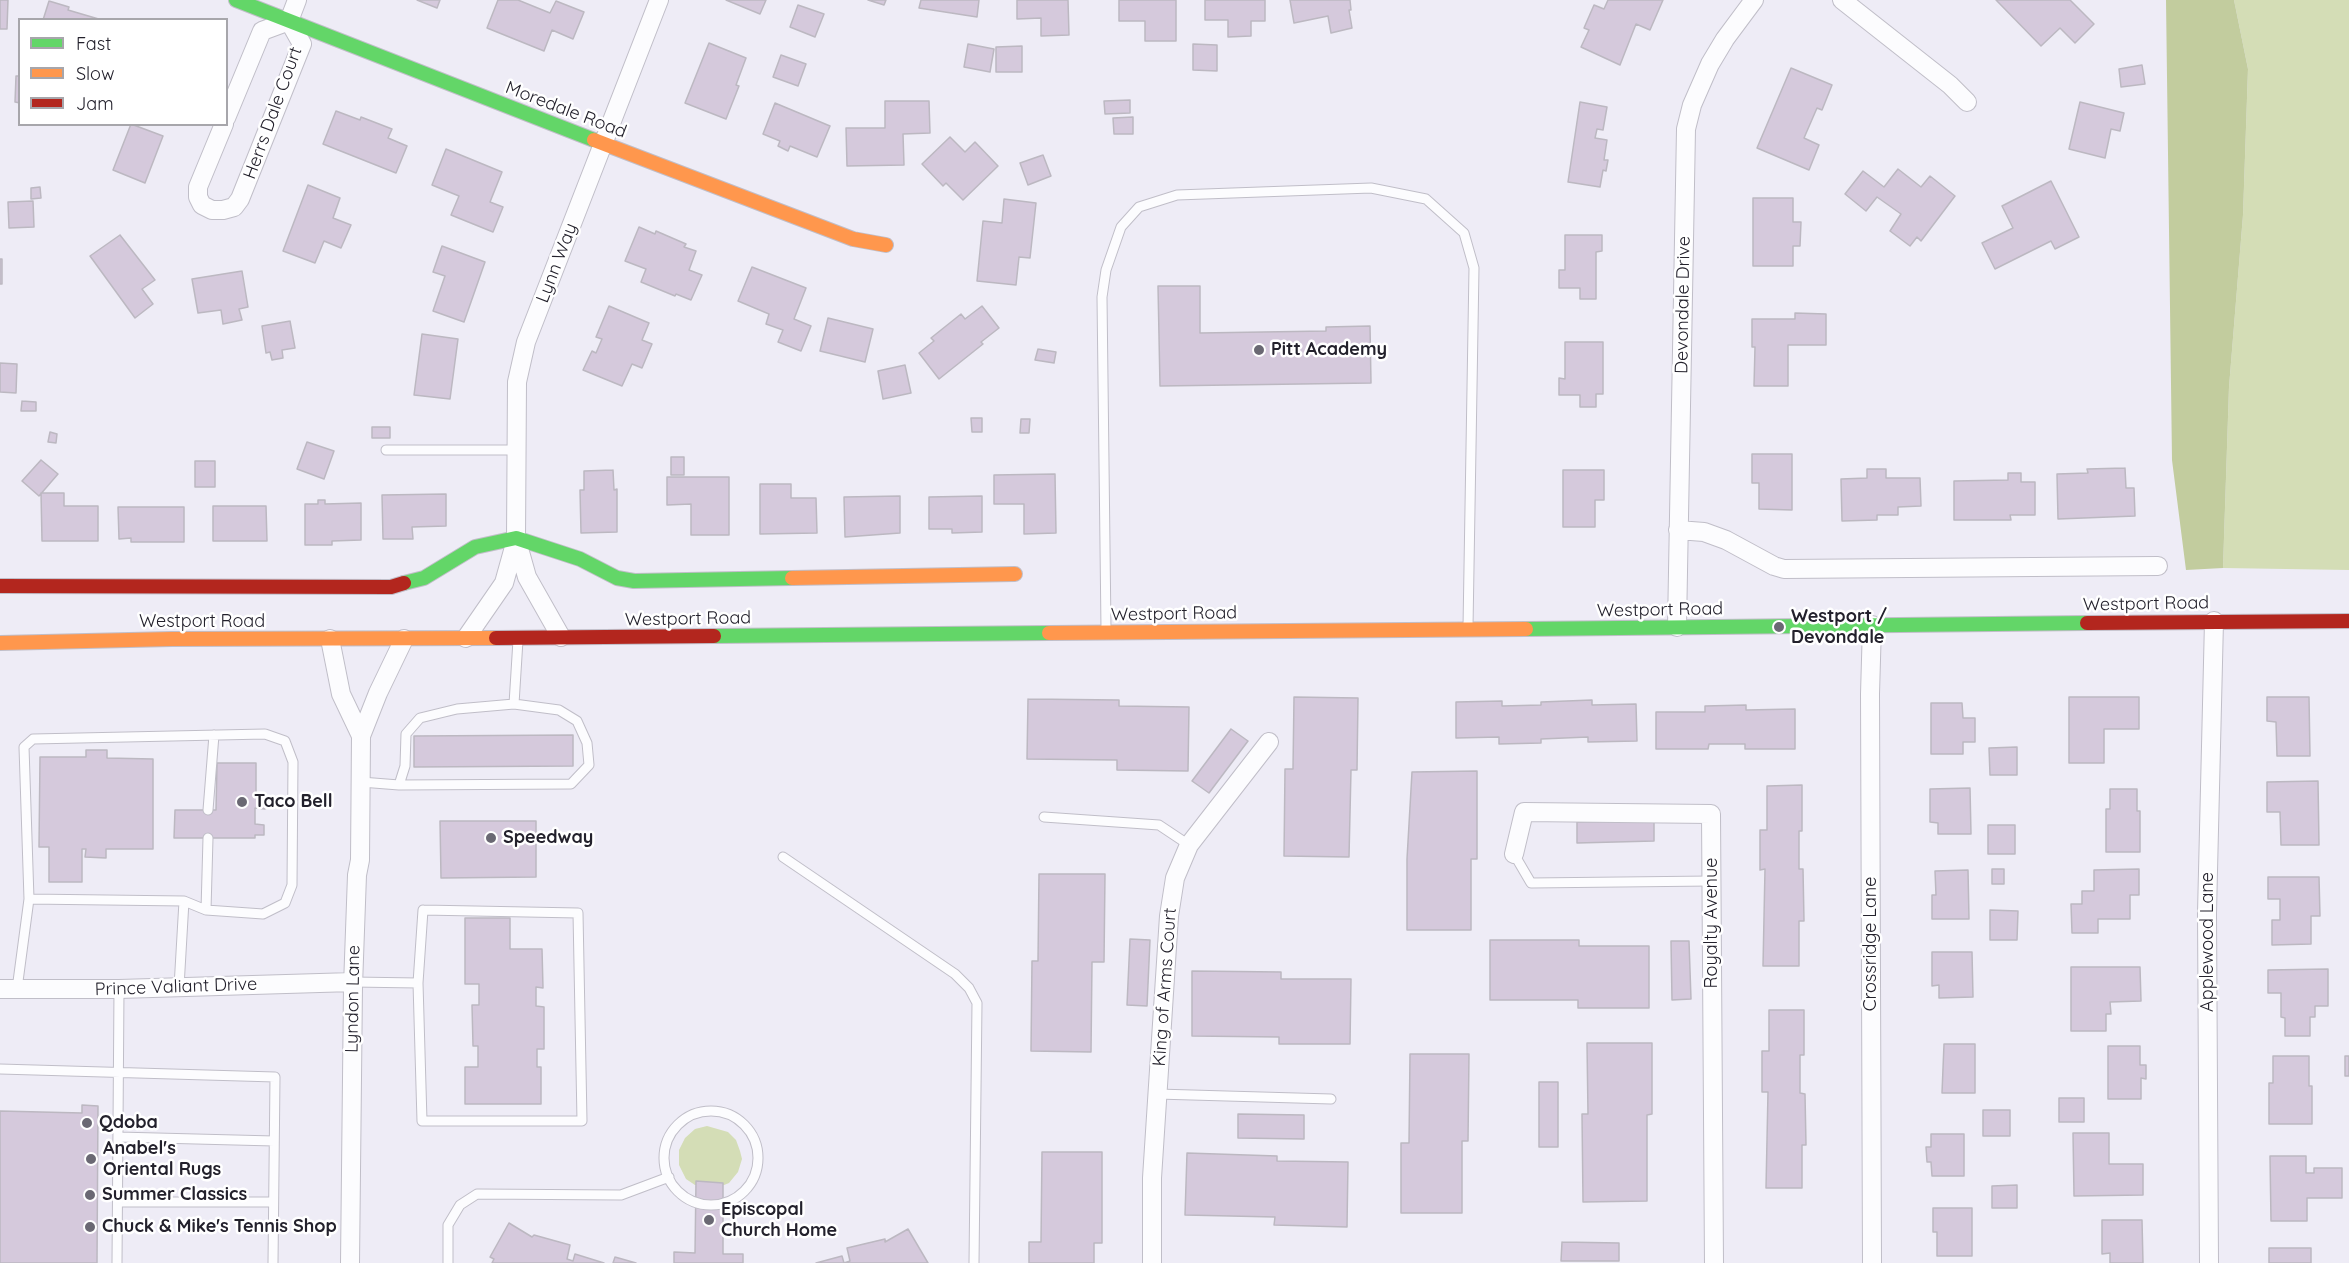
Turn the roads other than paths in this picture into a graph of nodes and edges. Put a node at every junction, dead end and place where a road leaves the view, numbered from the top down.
1 (236, 0) edge
2 (297, 0) edge
3 (659, 0) edge
4 (1754, 0) edge
5 (1842, 0) edge
6 (289, 21) junction
7 (1967, 102) dead end
8 (228, 113) edge
9 (223, 126) edge
10 (603, 144) junction
11 (886, 244) dead end
12 (386, 450) dead end
13 (516, 450) junction
14 (1678, 530) junction
15 (516, 538) junction
16 (2158, 566) dead end
17 (1015, 574) dead end
18 (0, 586) edge
19 (2214, 621) junction
20 (2349, 621) edge
21 (1872, 625) junction
22 (1677, 627) junction
23 (1468, 629) junction
24 (1106, 632) junction
25 (518, 637) junction
26 (561, 637) junction
27 (466, 638) junction
28 (330, 639) junction
29 (404, 639) junction
30 (0, 643) edge
31 (513, 704) junction
32 (214, 735) junction
33 (361, 736) junction
34 (1269, 742) dead end
35 (361, 782) junction
36 (399, 785) junction
37 (208, 810) dead end
38 (1044, 817) dead end
39 (208, 838) dead end
40 (1189, 845) junction
41 (1514, 854) joint
42 (783, 857) dead end
43 (1711, 881) junction
44 (28, 899) junction
45 (184, 901) junction
46 (206, 910) junction
47 (353, 982) junction
48 (418, 983) junction
49 (179, 987) junction
50 (118, 988) junction
51 (9, 989) edge
52 (0, 1069) edge
53 (118, 1071) junction
54 (1157, 1094) junction
55 (1331, 1099) dead end
56 (118, 1137) junction
57 (274, 1141) junction
58 (669, 1177) junction
59 (118, 1202) junction
60 (273, 1202) junction
61 (117, 1263) edge
62 (273, 1263) edge
63 (350, 1263) edge
64 (448, 1263) edge
65 (974, 1263) edge
66 (1152, 1263) edge
67 (1714, 1263) edge
68 (1872, 1263) edge
69 (2208, 1263) edge

1 - 6 main road, Moredale Road
2 - 6 street
3 - 10 street, Lynn Way
4 - 14 street, Devondale Drive
5 - 7 street
6 - 8 street, Herrs Dale Court
6 - 9 street, Herrs Dale Court
6 - 10 main road, Moredale Road
10 - 11 main road, Moredale Road
10 - 13 street, Lynn Way
12 - 13 lane
13 - 15 street, Lynn Way
14 - 16 street
14 - 22 street, Devondale Drive
15 - 17 main road
15 - 18 main road
15 - 26 street, Lynn Way
15 - 27 street, Lynn Way
19 - 20 main road, Westport Road
19 - 21 main road, Westport Road
19 - 69 street, Applewood Lane
21 - 22 main road, Westport Road
21 - 68 street, Crossridge Lane
22 - 23 main road, Westport Road
23 - 24 main road, Westport Road
23 - 24 lane
24 - 26 main road, Westport Road
25 - 26 main road, Westport Road
25 - 27 main road, Westport Road
25 - 31 lane
27 - 29 main road, Westport Road
28 - 29 main road, Westport Road
28 - 30 main road, Westport Road
28 - 33 street, Lyndon Lane
29 - 33 street, Lyndon Lane
31 - 36 lane
31 - 36 lane
32 - 37 lane
32 - 44 lane
32 - 46 lane
33 - 35 street, Lyndon Lane
34 - 40 street, King of Arms Court
35 - 36 lane
35 - 47 street, Lyndon Lane
38 - 40 lane
39 - 46 lane
40 - 54 street, King of Arms Court
41 - 43 lane
41 - 43 street, Royalty Avenue
42 - 65 lane
43 - 67 street, Royalty Avenue
44 - 45 lane
44 - 51 lane
45 - 46 lane
45 - 49 lane
47 - 48 lane
47 - 49 street, Prince Valiant Drive
47 - 63 street, Lyndon Lane
48 - 48 lane
49 - 50 street, Prince Valiant Drive
50 - 51 street, Prince Valiant Drive
50 - 53 lane
52 - 53 lane
53 - 56 lane
53 - 57 lane
54 - 55 lane
54 - 66 street, King of Arms Court
56 - 57 lane
56 - 59 lane
57 - 60 lane
58 - 58 lane
58 - 64 lane
59 - 60 lane
59 - 61 lane
60 - 62 lane

